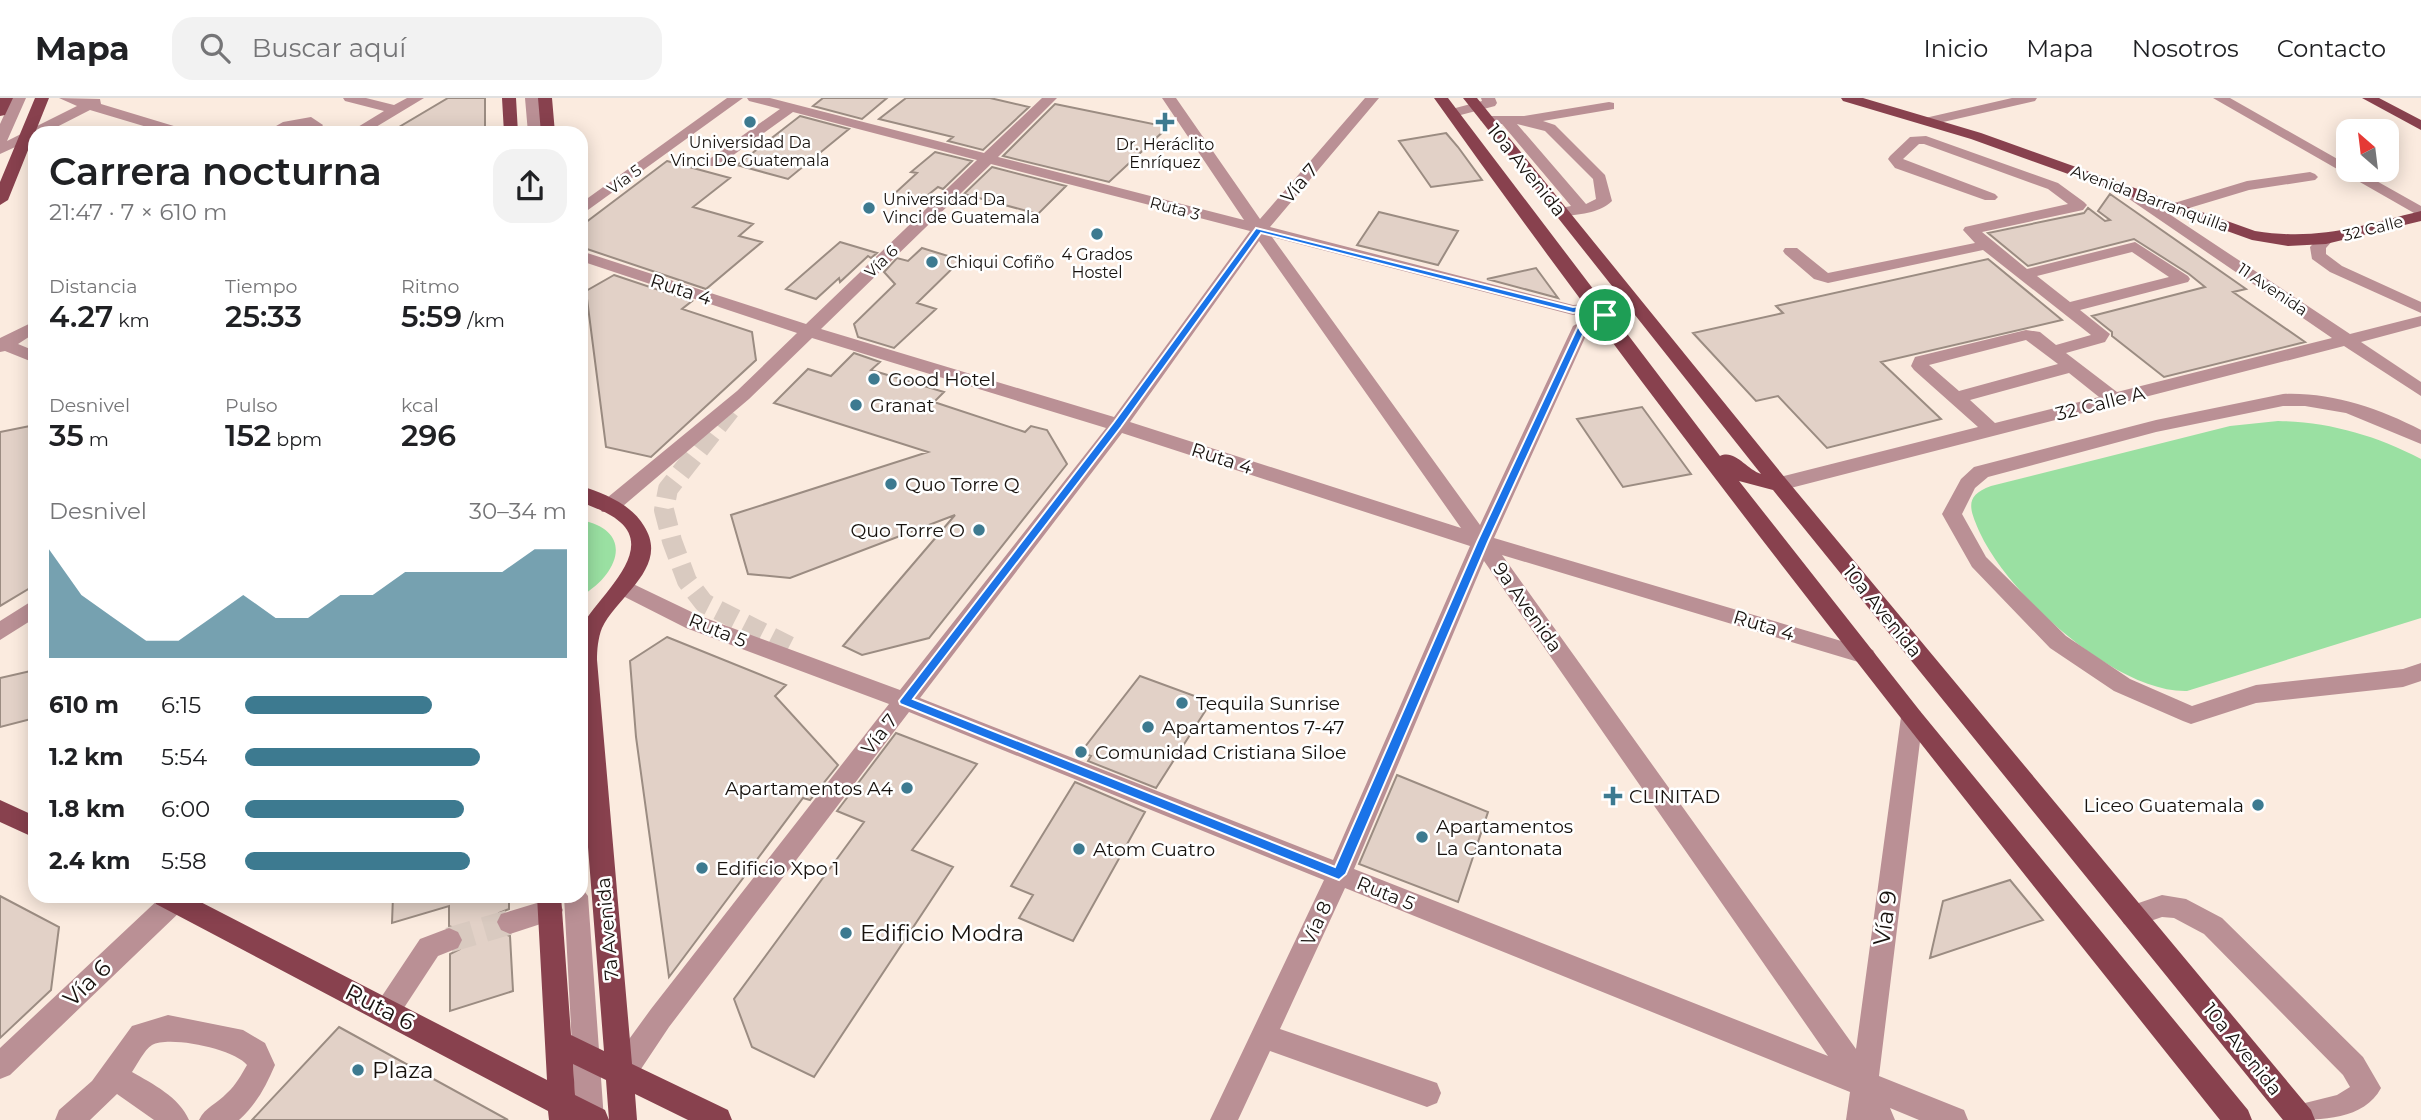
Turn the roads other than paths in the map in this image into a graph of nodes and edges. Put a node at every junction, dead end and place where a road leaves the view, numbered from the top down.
1 (5, 98) edge
2 (19, 98) edge
3 (42, 98) edge
4 (66, 98) edge
5 (103, 98) edge
6 (350, 98) edge
7 (417, 98) edge
8 (509, 98) edge
9 (531, 98) edge
10 (545, 98) edge
11 (736, 98) edge
12 (754, 98) edge
13 (1050, 98) edge
14 (1169, 98) edge
15 (1372, 98) edge
16 (1848, 98) edge
17 (2030, 98) edge
18 (2220, 98) edge
19 (2369, 98) edge
20 (89, 105) junction
21 (1447, 106) edge
22 (1481, 106) edge
23 (1609, 106) dead end
24 (790, 107) junction
25 (396, 110) junction
26 (0, 111) edge
27 (1506, 120) junction
28 (1526, 120) junction
29 (1930, 121) junction
30 (31, 126) edge
31 (47, 126) edge
32 (158, 126) edge
33 (286, 126) edge
34 (315, 126) edge
35 (367, 126) edge
36 (511, 126) edge
37 (534, 126) edge
38 (547, 126) edge
39 (2421, 126) edge
40 (27, 136) joint
41 (0, 140) edge
42 (0, 150) edge
43 (987, 159) junction
44 (713, 163) dead end
45 (2310, 177) dead end
46 (2124, 189) junction
47 (1990, 197) dead end
48 (0, 200) edge
49 (588, 205) edge
50 (2176, 207) junction
51 (1582, 209) junction
52 (1561, 212) junction
53 (2421, 214) edge
54 (1259, 230) junction
55 (2326, 239) junction
56 (1986, 245) junction
57 (1791, 251) dead end
58 (588, 258) edge
59 (2025, 274) junction
60 (2067, 308) junction
61 (2421, 308) edge
62 (1607, 318) junction
63 (2421, 321) edge
64 (28, 330) edge
65 (809, 331) junction
66 (2349, 340) junction
67 (1, 345) edge
68 (2053, 351) junction
69 (28, 355) edge
70 (2072, 366) junction
71 (2421, 390) edge
72 (743, 395) junction
73 (1956, 398) junction
74 (2114, 399) junction
75 (730, 410) tunnel mouth
76 (1118, 425) junction
77 (1992, 430) junction
78 (2421, 438) edge
79 (1779, 484) junction
80 (588, 497) edge
81 (608, 507) junction
82 (1482, 542) junction
83 (622, 587) junction
84 (28, 612) edge
85 (0, 632) edge
86 (588, 640) edge
87 (793, 649) tunnel mouth
88 (1865, 656) junction
89 (817, 668) junction
90 (2421, 672) edge
91 (905, 701) junction
92 (588, 703) edge
93 (1912, 717) junction
94 (0, 810) edge
95 (28, 824) edge
96 (1339, 874) junction
97 (165, 903) edge
98 (180, 903) edge
99 (549, 903) edge
100 (576, 903) edge
101 (2133, 916) junction
102 (510, 922) tunnel mouth
103 (449, 940) tunnel mouth
104 (387, 1011) junction
105 (1264, 1035) junction
106 (557, 1042) junction
107 (587, 1058) junction
108 (0, 1066) edge
109 (621, 1074) junction
110 (114, 1077) junction
111 (1863, 1083) junction
112 (1427, 1093) dead end
113 (580, 1116) edge
114 (2300, 1119) edge
115 (69, 1120) edge
116 (176, 1120) edge
117 (213, 1120) edge
118 (623, 1120) edge
119 (718, 1120) edge
120 (1224, 1120) edge
121 (1860, 1120) edge
122 (1881, 1120) edge
123 (1954, 1120) edge
124 (2238, 1120) edge

1 - 26 main road
2 - 41 street
3 - 30 main road
4 - 20 street
5 - 20 street
6 - 25 street
7 - 25 street
8 - 36 main road
9 - 37 street
10 - 38 main road
11 - 49 street, Vía 5
12 - 24 street, Ruta 3
13 - 43 street, Vía 6
14 - 54 street, 9a Avenida
15 - 54 street, Vía 7
16 - 29 main road, Avenida Barranquilla
17 - 29 street
18 - 53 street
19 - 39 main road
20 - 31 street
20 - 32 street
21 - 22 street
21 - 62 main road, 10a Avenida
22 - 27 street
22 - 52 main road, 10a Avenida
23 - 28 street
24 - 43 street, Ruta 3
24 - 44 street
25 - 35 street
27 - 28 street
27 - 51 street
28 - 51 street
29 - 46 main road, Avenida Barranquilla
33 - 34 street
40 - 42 street
40 - 48 main road
43 - 54 street, Ruta 3
43 - 65 street, Vía 6
45 - 50 street
46 - 50 main road, Avenida Barranquilla
46 - 66 street, 11 Avenida
47 - 56 street
50 - 55 main road, Avenida Barranquilla
51 - 52 street
52 - 79 main road, 10a Avenida
53 - 55 main road, 32 Calle
54 - 62 street, Ruta 3
54 - 76 street, Vía 7
54 - 82 street, 9a Avenida
55 - 61 street
56 - 57 street
56 - 59 street
58 - 65 street, Ruta 4
59 - 60 street
59 - 60 street
60 - 68 street
62 - 79 main road
62 - 82 street, Vía 8
62 - 88 main road, 10a Avenida
63 - 66 street, 32 Calle A
64 - 67 street
65 - 72 street, Vía 6
65 - 76 street, Ruta 4
66 - 71 street, 11 Avenida
66 - 74 street, 32 Calle A
67 - 69 street
68 - 70 street
68 - 73 street
70 - 73 street
70 - 74 street
72 - 75 street, Vía 6
72 - 81 street, Vía 6
73 - 77 street
74 - 77 street, 32 Calle A
76 - 82 street, Ruta 4
76 - 91 street, Vía 7
77 - 79 street, 32 Calle A
78 - 90 street
79 - 101 main road, 10a Avenida
80 - 81 main road, 7a Avenida
81 - 83 main road, 7a Avenida
82 - 88 street, Ruta 4
82 - 96 street, Vía 8
82 - 111 street, 9a Avenida
83 - 86 main road, 7a Avenida
83 - 89 street, Ruta 5
84 - 85 street
87 - 89 street, Ruta 5
88 - 93 main road, 10a Avenida
89 - 91 street, Ruta 5
91 - 96 street, Ruta 5
91 - 109 street, Vía 7
92 - 109 main road, 7a Avenida
93 - 111 street, Vía 9
93 - 124 main road, 10a Avenida
94 - 95 main road
96 - 105 street, Vía 8
96 - 111 street, Ruta 5
97 - 108 street, Vía 6
98 - 104 main road, Ruta 6
99 - 102 street
99 - 106 main road
100 - 107 street
101 - 114 main road, 10a Avenida
101 - 114 street
103 - 104 street
104 - 113 main road, Ruta 6
105 - 112 street
105 - 120 street, Vía 8
106 - 107 main road
106 - 113 main road
107 - 109 main road
107 - 113 street
109 - 118 main road, 7a Avenida
109 - 119 main road
110 - 115 street
110 - 116 street
110 - 117 street
111 - 121 street, Vía 9
111 - 122 street, 9a Avenida
111 - 123 street, Ruta 5

